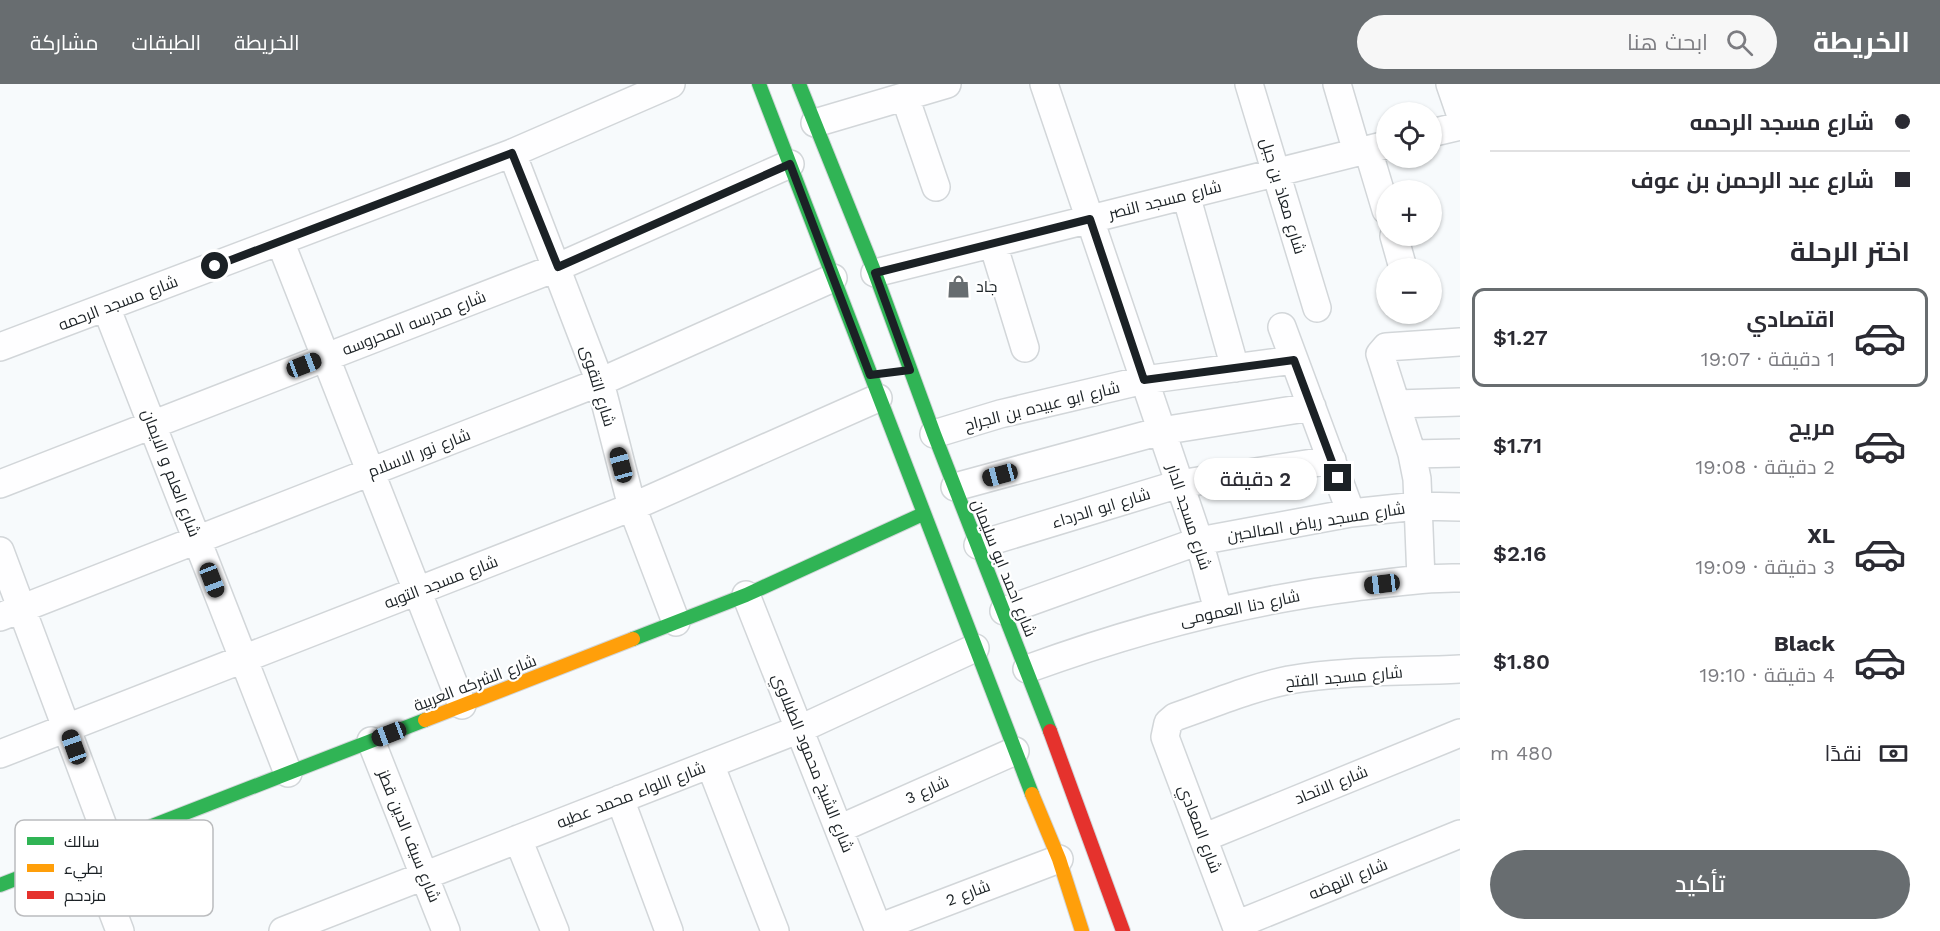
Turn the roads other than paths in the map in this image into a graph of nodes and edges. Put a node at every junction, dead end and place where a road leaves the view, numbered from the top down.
1 (670, 84) edge
2 (759, 84) edge
3 (799, 84) edge
4 (1044, 84) edge
5 (1249, 84) edge
6 (1337, 84) edge
7 (1450, 84) edge
8 (942, 85) edge
9 (905, 97) junction
10 (1460, 113) edge
11 (815, 123) junction
12 (1460, 126) edge
13 (1442, 131) edge
14 (1371, 149) edge
15 (512, 153) junction
16 (790, 164) junction
17 (1276, 172) junction
18 (1379, 180) edge
19 (936, 187) dead end
20 (1186, 195) junction
21 (1090, 219) junction
22 (280, 241) junction
23 (993, 244) junction
24 (558, 267) junction
25 (875, 273) junction
26 (833, 278) junction
27 (106, 307) junction
28 (1317, 308) dead end
29 (1282, 327) dead end
30 (1460, 342) edge
31 (0, 347) edge
32 (1025, 348) dead end
33 (326, 357) junction
34 (1294, 360) junction
35 (1235, 368) junction
36 (900, 371) junction
37 (1144, 380) junction
38 (600, 382) junction
39 (874, 386) junction
40 (1460, 402) edge
41 (1396, 404) junction
42 (1312, 407) junction
43 (152, 424) junction
44 (1161, 431) junction
45 (934, 434) junction
46 (1460, 453) edge
47 (1412, 454) junction
48 (1332, 460) junction
49 (371, 472) junction
50 (0, 484) edge
51 (1179, 484) junction
52 (955, 487) junction
53 (1417, 506) junction
54 (632, 507) junction
55 (1460, 507) edge
56 (1351, 513) junction
57 (923, 514) junction
58 (197, 540) junction
59 (1199, 541) junction
60 (978, 545) junction
61 (0, 551) edge
62 (1460, 578) edge
63 (1421, 579) junction
64 (417, 591) junction
65 (746, 595) junction
66 (1218, 610) junction
67 (1004, 611) junction
68 (11, 613) edge
69 (676, 622) junction
70 (975, 648) junction
71 (243, 659) junction
72 (1027, 669) junction
73 (1460, 669) edge
74 (462, 705) junction
75 (1166, 727) joint
76 (67, 728) junction
77 (800, 729) junction
78 (1460, 733) edge
79 (1027, 734) junction
80 (371, 741) junction
81 (0, 754) edge
82 (710, 764) junction
83 (288, 773) junction
84 (621, 799) junction
85 (92, 820) edge
86 (166, 820) edge
87 (839, 829) junction
88 (1460, 834) edge
89 (1203, 838) junction
90 (518, 839) junction
91 (1059, 859) junction
92 (425, 875) junction
93 (15, 879) edge
94 (0, 885) edge
95 (116, 916) edge
96 (335, 922) edge
97 (1237, 928) edge
98 (879, 929) edge
99 (120, 931) edge
100 (284, 931) edge
101 (446, 931) edge
102 (555, 931) edge
103 (669, 931) edge
104 (775, 931) edge
105 (1082, 931) edge
106 (1123, 931) edge

1 - 15 street, شارع مسجد الرحمه
2 - 16 main road, شارع احمد ابو سليمان
3 - 11 main road, شارع احمد ابو سليمان
4 - 21 street, شارع مسجد الدار
5 - 17 street, شارع معاذ بن جبل
6 - 14 street
7 - 10 street
8 - 9 street
9 - 11 street
9 - 19 street
11 - 25 main road, شارع احمد ابو سليمان
12 - 13 street
14 - 17 street, شارع مسجد النصر
14 - 18 street
15 - 22 street, شارع مسجد الرحمه
15 - 24 street, شارع التقوى
16 - 24 street, شارع مدرسه المحروسه
16 - 26 main road, شارع احمد ابو سليمان
17 - 20 street, شارع مسجد النصر
17 - 28 street, شارع معاذ بن جبل
20 - 21 street, شارع مسجد النصر
20 - 35 street
21 - 23 street, شارع مسجد النصر
21 - 37 street, شارع مسجد الدار
22 - 27 street, شارع مسجد الرحمه
22 - 33 street
23 - 25 street, شارع مسجد النصر
23 - 32 street
24 - 33 street, شارع مدرسه المحروسه
24 - 38 street, شارع التقوى
25 - 36 main road, شارع احمد ابو سليمان
26 - 38 street, شارع نور الاسلام
26 - 39 main road, شارع احمد ابو سليمان
27 - 31 street, شارع مسجد الرحمه
27 - 43 street, شارع العلم و الايمان
29 - 34 street
30 - 41 street
33 - 43 street, شارع مدرسه المحروسه
33 - 49 street
34 - 35 street, شارع ابو عبيده بن الجراح
34 - 42 street
35 - 37 street, شارع ابو عبيده بن الجراح
36 - 39 main road
36 - 45 main road, شارع احمد ابو سليمان
37 - 44 street, شارع مسجد الدار
37 - 45 street, شارع ابو عبيده بن الجراح
38 - 49 street, شارع نور الاسلام
38 - 54 street, شارع التقوى
39 - 54 street, شارع مسجد التوبه
39 - 57 main road, شارع احمد ابو سليمان
40 - 41 street
41 - 47 street
42 - 44 street
42 - 48 street
43 - 50 street, شارع مدرسه المحروسه
43 - 58 street, شارع العلم و الايمان
44 - 51 street, شارع مسجد الدار
44 - 52 street
45 - 52 main road, شارع احمد ابو سليمان
46 - 47 street
47 - 53 street
48 - 51 street, شارع ابو الدرداء
48 - 56 street
49 - 58 street, شارع نور الاسلام
49 - 64 street
51 - 59 street, شارع مسجد الدار
51 - 60 street, شارع ابو الدرداء
52 - 60 main road, شارع احمد ابو سليمان
53 - 55 street, شارع مسجد رياض الصالحين
53 - 56 street, شارع مسجد رياض الصالحين
53 - 63 street
54 - 64 street, شارع مسجد التوبه
54 - 69 street, شارع التقوى
56 - 59 street, شارع مسجد رياض الصالحين
57 - 65 main road, شارع الشركه العربية
57 - 70 main road, شارع احمد ابو سليمان
58 - 68 street, شارع نور الاسلام
58 - 71 street, شارع العلم و الايمان
59 - 66 street, شارع مسجد الدار
59 - 67 street, شارع مسجد رياض الصالحين
60 - 67 main road, شارع احمد ابو سليمان
61 - 68 street
62 - 63 street, شارع دنا العمومى
63 - 66 street, شارع دنا العمومى
64 - 71 street, شارع مسجد التوبه
64 - 74 street
65 - 69 main road, شارع الشركه العربية
65 - 77 street, شارع الشيخ محمود الطبلاوي
66 - 72 street, شارع دنا العمومى
67 - 72 main road, شارع احمد ابو سليمان
68 - 76 street
69 - 74 main road, شارع الشركه العربية
70 - 77 street, شارع اللواء محمد عطيه
70 - 79 main road, شارع احمد ابو سليمان
71 - 76 street, شارع مسجد التوبه
71 - 83 street, شارع العلم و الايمان
72 - 79 main road, شارع احمد ابو سليمان
73 - 75 street, شارع مسجد الفتح
74 - 80 main road, شارع الشركه العربية
75 - 89 street, شارع المعادي
76 - 81 street, شارع مسجد التوبه
76 - 85 street
77 - 82 street, شارع اللواء محمد عطيه
77 - 87 street, شارع الشيخ محمود الطبلاوي
78 - 89 street, شارع الاتحاد
79 - 87 street, شارع 3
79 - 91 main road, شارع احمد ابو سليمان
79 - 106 main road, شارع احمد ابو سليمان
80 - 83 main road, شارع الشركه العربية
80 - 92 street, شارع سيف الدين قطز
82 - 84 street, شارع اللواء محمد عطيه
82 - 104 street
83 - 86 main road, شارع الشركه العربية
84 - 90 street, شارع اللواء محمد عطيه
84 - 103 street
87 - 98 street, شارع الشيخ محمود الطبلاوي
88 - 97 street, شارع النهضه
89 - 97 street, شارع المعادي
90 - 92 street, شارع اللواء محمد عطيه
90 - 102 street
91 - 98 street, شارع 2
91 - 105 main road, شارع احمد ابو سليمان
92 - 96 street, شارع اللواء محمد عطيه
92 - 101 street, شارع سيف الدين قطز
93 - 94 main road, شارع الشركه العربية
95 - 99 street
96 - 100 street, شارع اللواء محمد عطيه

